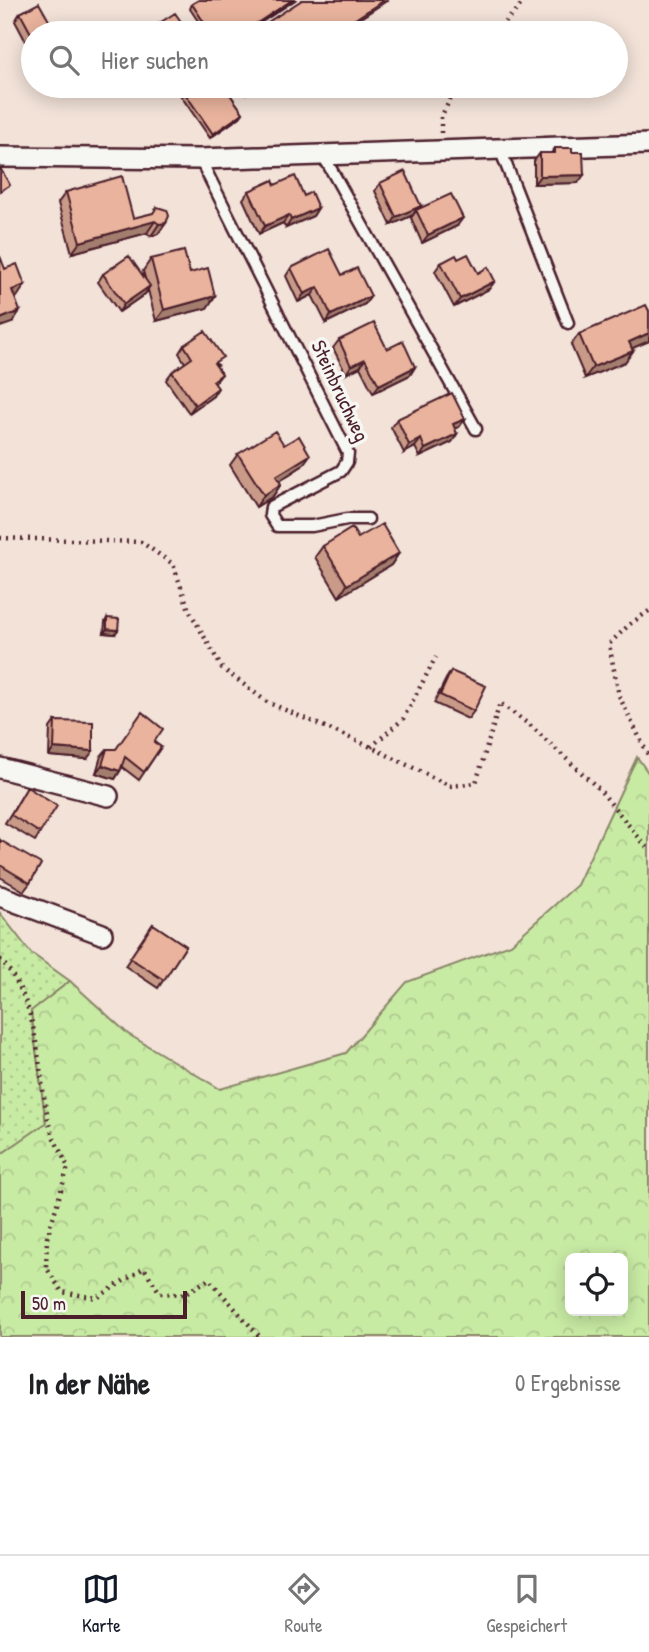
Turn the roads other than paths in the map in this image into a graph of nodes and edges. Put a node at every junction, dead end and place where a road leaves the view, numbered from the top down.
1 (649, 144) edge
2 (500, 149) junction
3 (322, 155) junction
4 (0, 157) edge
5 (200, 159) junction
6 (568, 323) dead end
7 (476, 429) dead end
8 (368, 519) dead end
9 (0, 768) edge
10 (108, 796) dead end
11 (0, 897) edge
12 (102, 934) dead end

1 - 2 street
2 - 3 street
2 - 6 lane
3 - 5 street
3 - 7 lane
4 - 5 street
5 - 8 lane, Steinbruchweg
9 - 10 street
11 - 12 street

